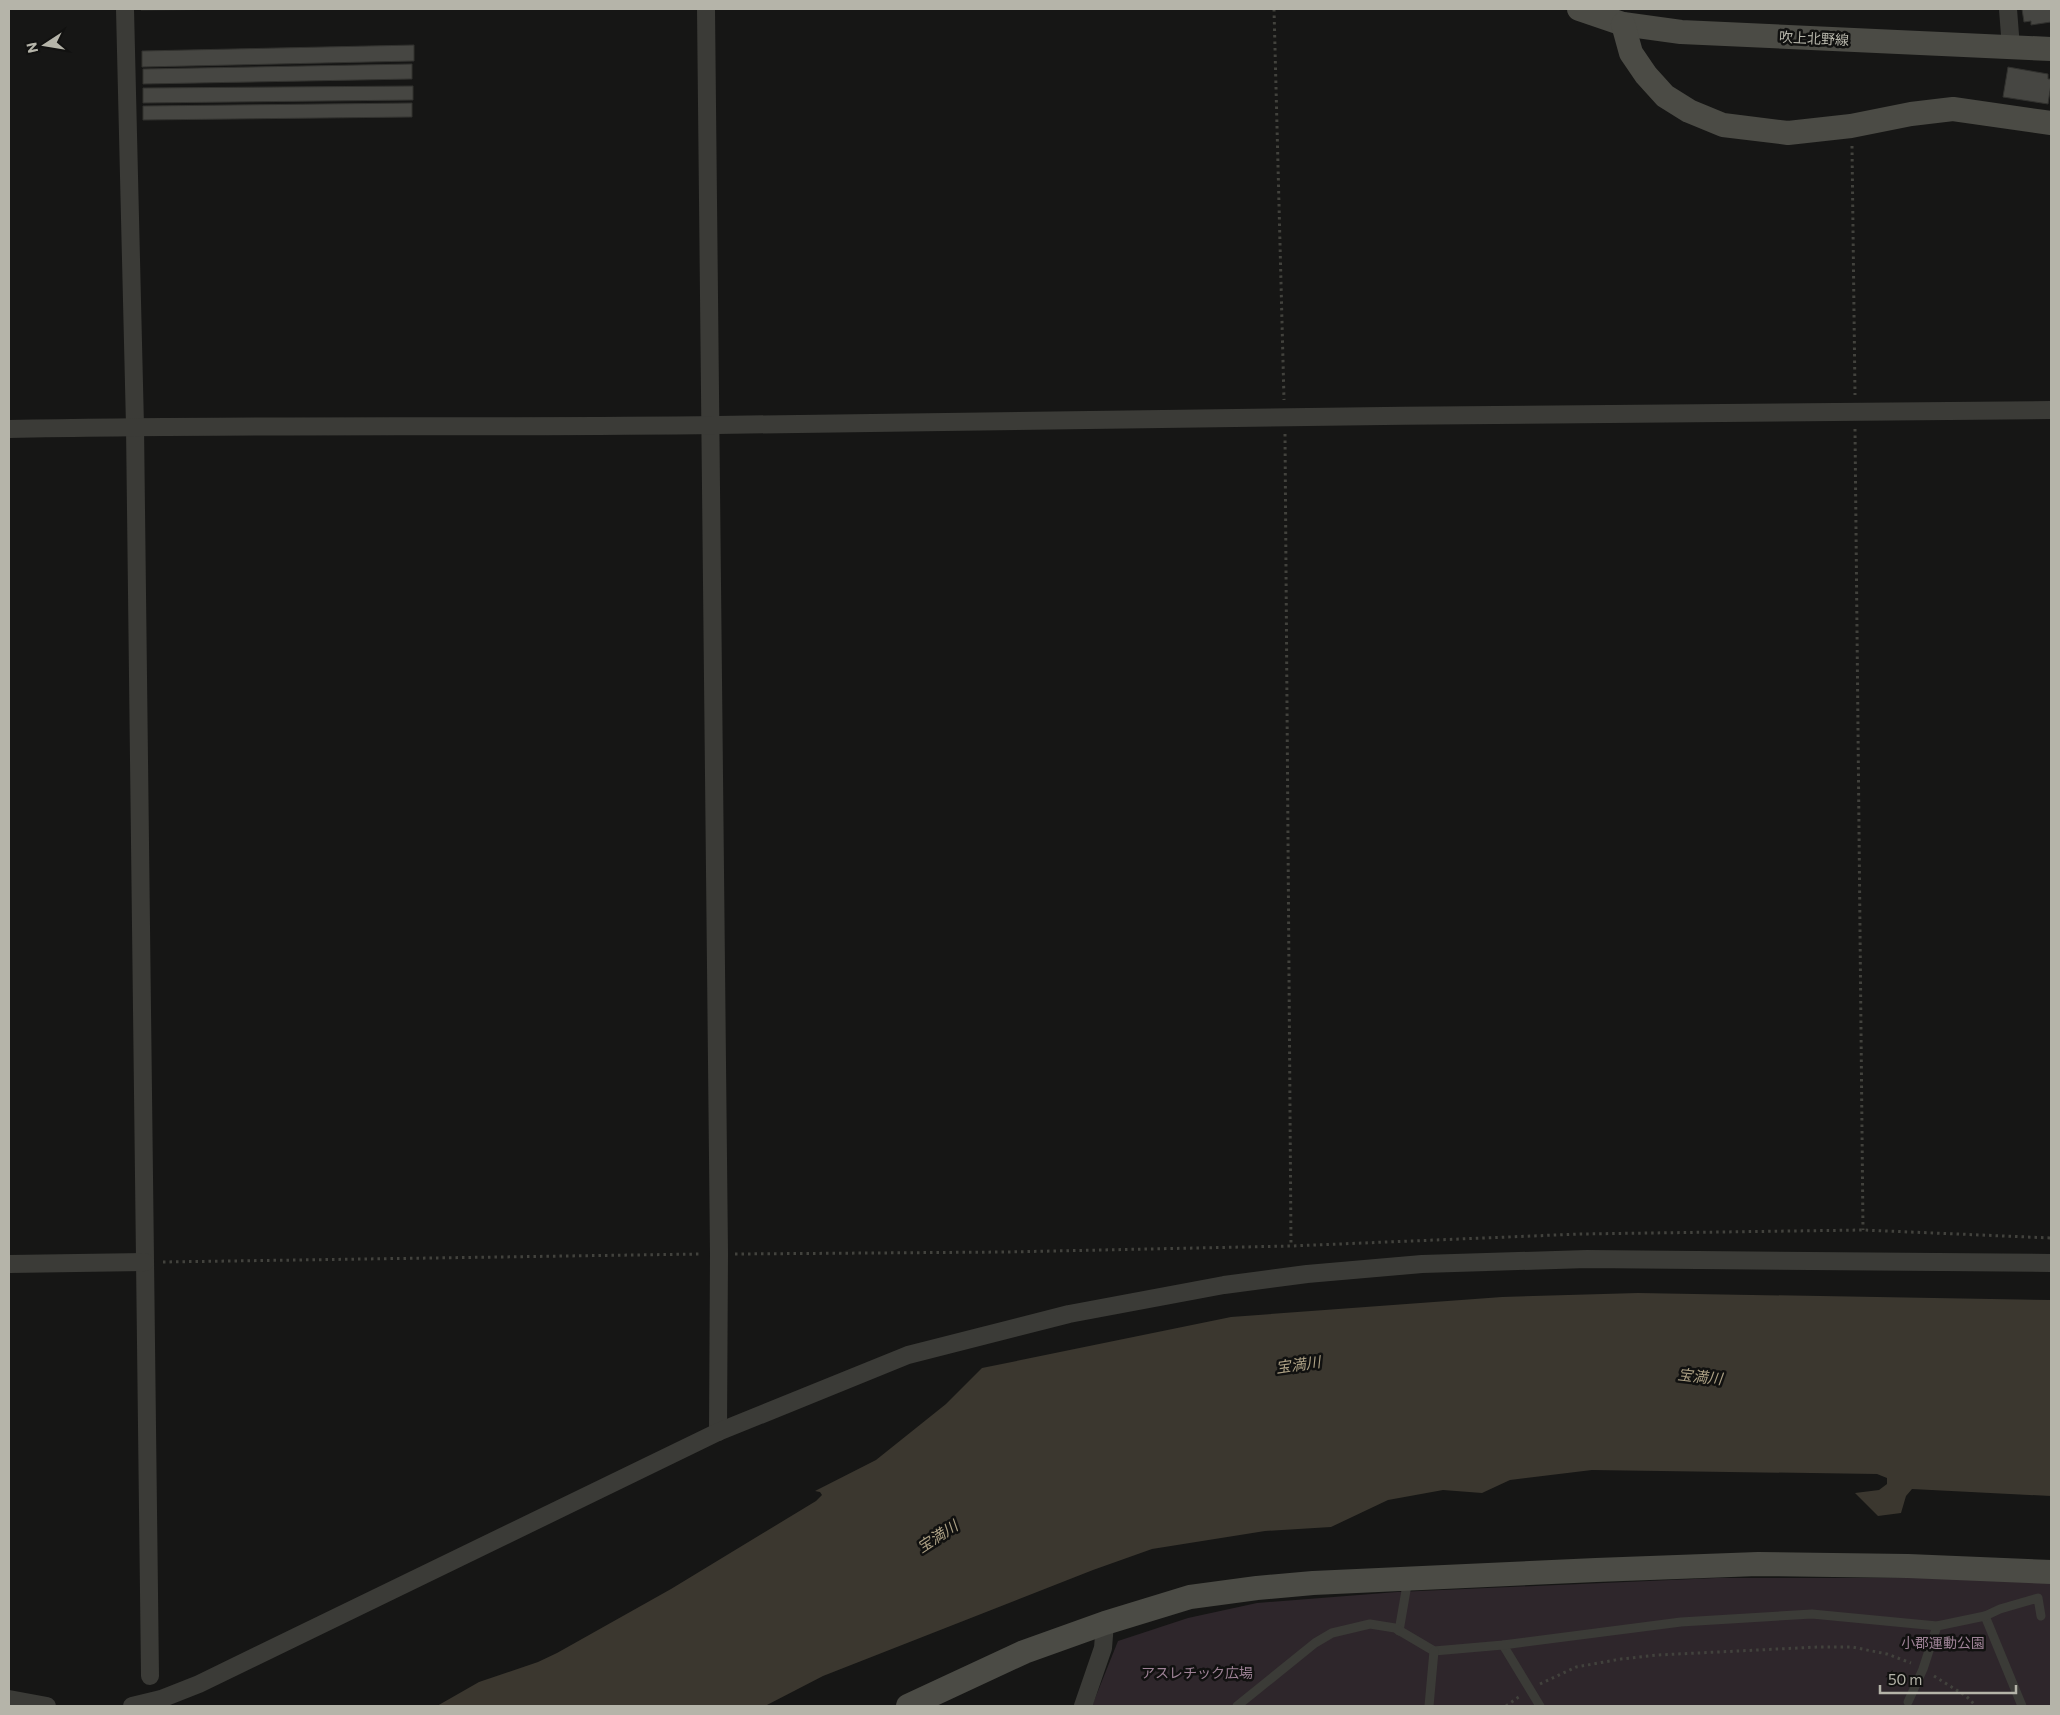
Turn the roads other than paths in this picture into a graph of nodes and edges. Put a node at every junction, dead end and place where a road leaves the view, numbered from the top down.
1 (125, 9) edge
2 (706, 9) edge
3 (1580, 9) edge
4 (2008, 9) edge
5 (1623, 24) junction
6 (2011, 48) junction
7 (2051, 49) edge
8 (2051, 123) edge
9 (2051, 410) edge
10 (136, 426) junction
11 (709, 426) junction
12 (9, 429) edge
13 (145, 1262) junction
14 (2051, 1263) edge
15 (9, 1264) edge
16 (718, 1432) junction
17 (2051, 1572) edge
18 (1408, 1578) junction
19 (1985, 1616) junction
20 (2041, 1616) dead end
21 (1105, 1624) junction
22 (1937, 1626) junction
23 (1399, 1631) junction
24 (1503, 1645) junction
25 (1434, 1651) junction
26 (150, 1676) dead end
27 (9, 1699) edge
28 (1908, 1702) dead end
29 (46, 1706) edge
30 (132, 1706) edge
31 (908, 1706) edge
32 (1083, 1706) edge
33 (1237, 1706) edge
34 (1429, 1706) edge
35 (1540, 1706) edge
36 (2022, 1706) edge

1 - 10 street
2 - 11 street
3 - 5 street, 吹上北野線
4 - 6 street
5 - 6 street, 吹上北野線
5 - 8 street
6 - 7 street, 吹上北野線
9 - 11 street
10 - 11 street
10 - 12 street
10 - 13 street
11 - 16 street
13 - 15 street
13 - 26 street
14 - 16 street
16 - 30 street
17 - 18 street
18 - 21 street
18 - 23 lane
19 - 20 lane
19 - 22 lane
19 - 36 lane
21 - 31 street
21 - 32 street
22 - 24 lane
22 - 28 lane
23 - 25 lane
23 - 33 lane
24 - 25 lane
24 - 35 lane
25 - 34 lane
27 - 29 street

